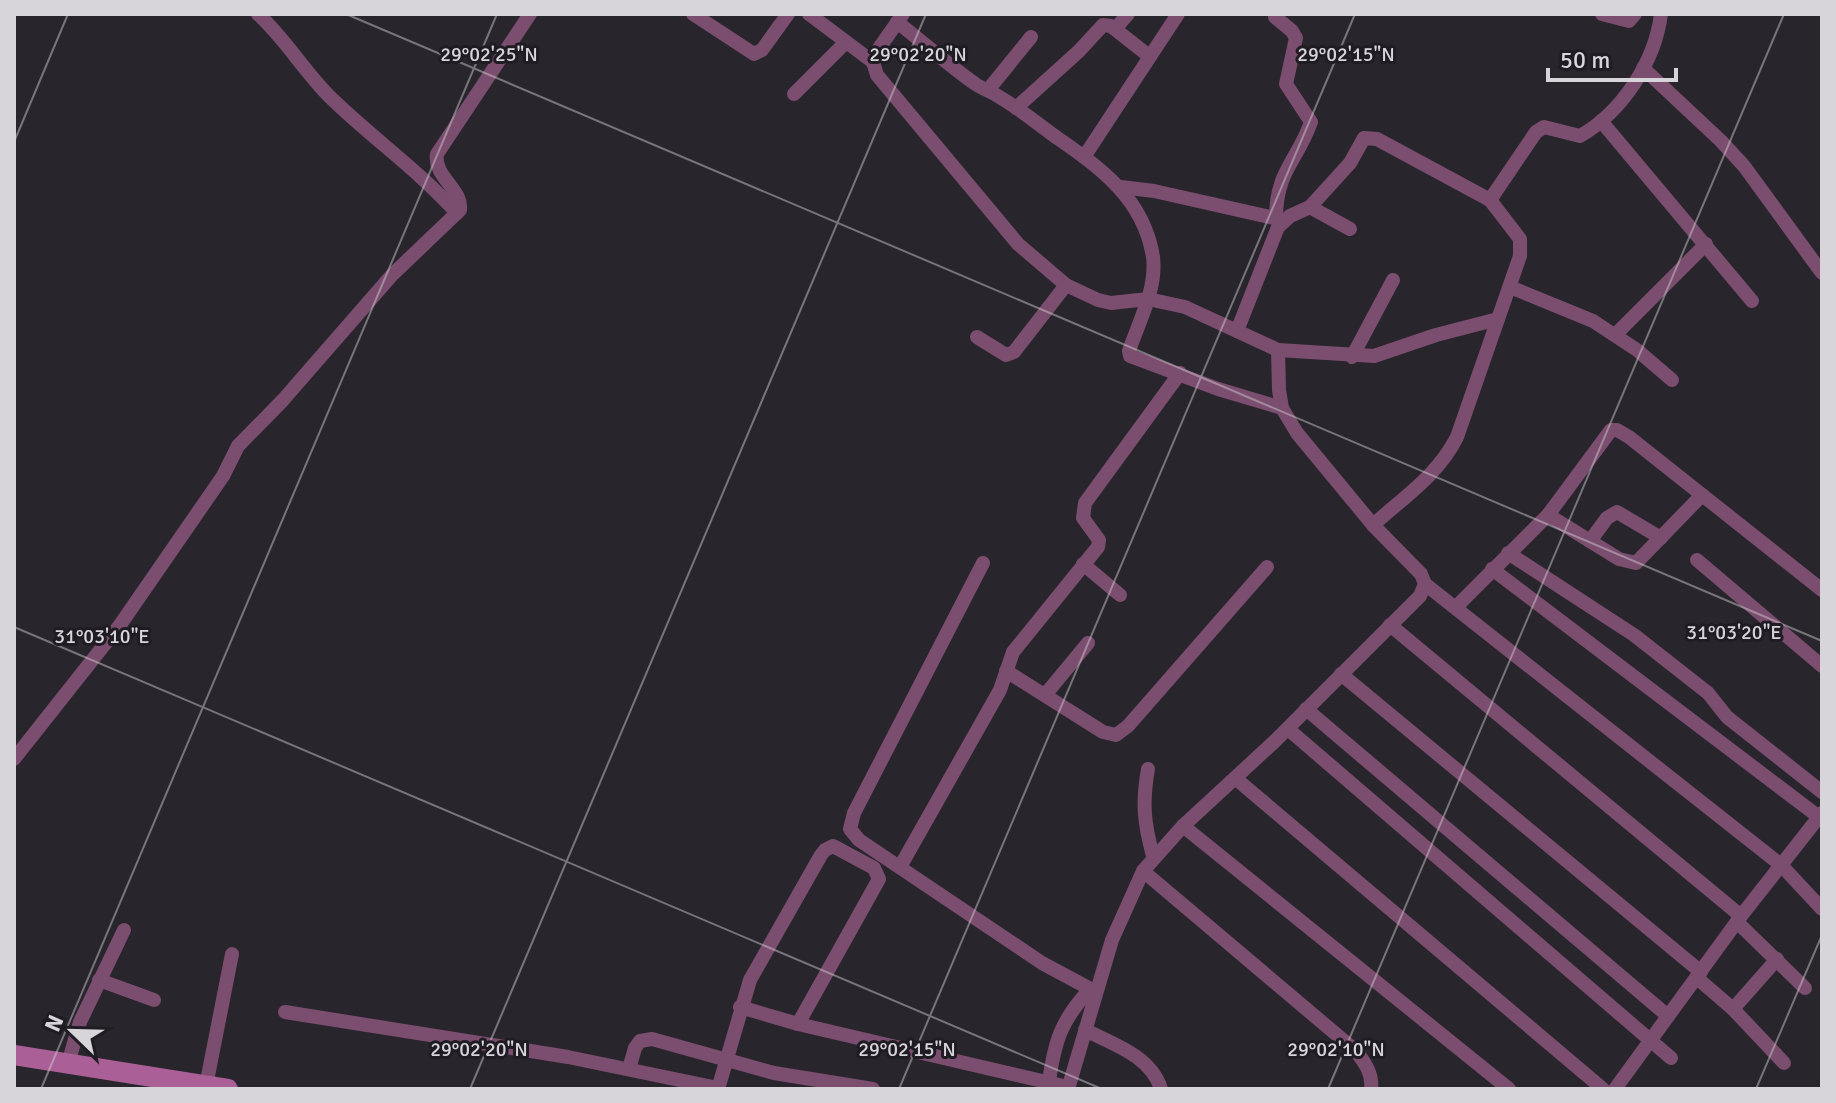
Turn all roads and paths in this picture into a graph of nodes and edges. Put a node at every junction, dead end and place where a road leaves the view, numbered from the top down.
1 (258, 14) edge
2 (530, 14) edge
3 (693, 14) edge
4 (788, 14) edge
5 (809, 14) edge
6 (1128, 14) edge
7 (1178, 14) edge
8 (1276, 14) edge
9 (1602, 14) edge
10 (1635, 14) edge
11 (1661, 14) edge
12 (901, 16) edge
13 (1115, 29) junction
14 (1031, 37) dead end
15 (846, 42) junction
16 (1149, 56) junction
17 (873, 62) junction
18 (1643, 68) junction
19 (988, 90) junction
20 (794, 94) dead end
21 (1016, 108) junction
22 (1601, 121) junction
23 (1084, 157) junction
24 (1121, 187) junction
25 (1490, 200) junction
26 (1310, 207) junction
27 (457, 213) junction
28 (1280, 220) junction
29 (1350, 229) dead end
30 (1706, 244) junction
31 (1819, 264) edge
32 (1393, 280) dead end
33 (1066, 285) junction
34 (1510, 287) junction
35 (1148, 299) junction
36 (1752, 301) dead end
37 (1498, 319) junction
38 (1237, 331) junction
39 (1616, 334) junction
40 (977, 337) dead end
41 (1278, 350) junction
42 (1352, 357) junction
43 (1180, 373) junction
44 (1672, 380) dead end
45 (1282, 408) junction
46 (1702, 495) junction
47 (1548, 515) junction
48 (1373, 525) junction
49 (1661, 538) junction
50 (1590, 541) junction
51 (1508, 553) junction
52 (1697, 560) dead end
53 (983, 563) dead end
54 (1083, 564) junction
55 (1267, 567) dead end
56 (1492, 569) junction
57 (1425, 584) junction
58 (1822, 590) edge
59 (1120, 595) dead end
60 (1456, 607) junction
61 (1390, 625) junction
62 (1088, 643) dead end
63 (1822, 666) edge
64 (1006, 671) junction
65 (1341, 674) junction
66 (1045, 695) junction
67 (1717, 704) junction
68 (1306, 709) junction
69 (1699, 726) junction
70 (1288, 729) junction
71 (14, 759) edge
72 (1148, 769) dead end
73 (1235, 778) junction
74 (1822, 792) edge
75 (1820, 815) edge
76 (1183, 826) junction
77 (1153, 856) junction
78 (1781, 865) junction
79 (900, 867) junction
80 (1143, 871) junction
81 (1822, 909) edge
82 (1739, 919) junction
83 (124, 930) dead end
84 (232, 954) dead end
85 (1777, 959) junction
86 (1699, 975) junction
87 (99, 980) junction
88 (1805, 988) dead end
89 (1093, 991) junction
90 (154, 1000) dead end
91 (740, 1007) junction
92 (1733, 1009) junction
93 (285, 1012) dead end
94 (1668, 1016) junction
95 (798, 1024) junction
96 (1085, 1030) junction
97 (1652, 1039) junction
98 (14, 1055) edge
99 (1671, 1058) dead end
100 (725, 1061) junction
101 (1784, 1063) dead end
102 (68, 1064) junction
103 (629, 1069) junction
104 (1049, 1081) junction
105 (206, 1086) junction
106 (718, 1088) edge
107 (1068, 1088) edge
108 (228, 1089) edge
109 (873, 1089) edge
110 (1161, 1089) edge
111 (1371, 1089) edge
112 (1509, 1089) edge
113 (1603, 1089) edge
114 (1615, 1089) edge

1 - 27 street
2 - 27 street
3 - 4 street
5 - 15 street
6 - 13 street
7 - 16 street
8 - 28 street
9 - 10 street
11 - 18 street
12 - 17 street
12 - 19 street
13 - 16 street
13 - 21 street
14 - 19 street
15 - 17 street
15 - 20 street
16 - 23 street
17 - 33 street
18 - 22 street
18 - 31 street
19 - 21 street
21 - 23 street
22 - 25 street
22 - 30 street
23 - 24 street
24 - 28 street
24 - 35 street
25 - 26 street
25 - 34 street
26 - 28 street
26 - 29 street
27 - 71 street
28 - 38 street
30 - 36 street
30 - 39 street
32 - 42 street
33 - 35 street
33 - 40 street
34 - 37 street
34 - 39 street
35 - 38 street
35 - 43 street
37 - 42 street
37 - 48 street
38 - 41 street
39 - 44 street
41 - 42 street
41 - 45 street
43 - 45 street
43 - 54 street
45 - 48 street
46 - 47 street
46 - 49 street
46 - 58 street
47 - 50 street
47 - 51 street
48 - 57 street
49 - 50 street
49 - 50 street
51 - 56 street
51 - 67 street
52 - 63 street
53 - 79 street
54 - 59 street
54 - 64 street
55 - 66 street
56 - 60 street
56 - 69 street
57 - 60 street
57 - 61 street
60 - 78 street
61 - 65 street
61 - 82 street
62 - 66 street
64 - 66 street
64 - 79 street
65 - 68 street
65 - 86 street
67 - 69 street
67 - 74 street
68 - 70 street
68 - 94 street
69 - 75 street
70 - 73 street
70 - 97 street
72 - 77 street
73 - 76 street
73 - 113 street
75 - 78 street
76 - 77 street
76 - 112 street
77 - 80 street
78 - 81 street
78 - 82 street
79 - 89 street
80 - 89 street
80 - 111 street
82 - 85 street
82 - 86 street
83 - 87 street
84 - 105 street
85 - 88 street
85 - 92 street
86 - 92 street
86 - 94 street
87 - 90 street
87 - 102 street
89 - 96 street
89 - 104 street
91 - 95 street
91 - 95 street
91 - 100 street
92 - 101 street
93 - 103 street
94 - 97 street
95 - 104 street
96 - 107 street
96 - 110 street
97 - 99 street
97 - 114 street
98 - 102 street
100 - 103 street
100 - 106 street
100 - 109 street
102 - 105 street
103 - 106 street
104 - 107 street
105 - 108 street

